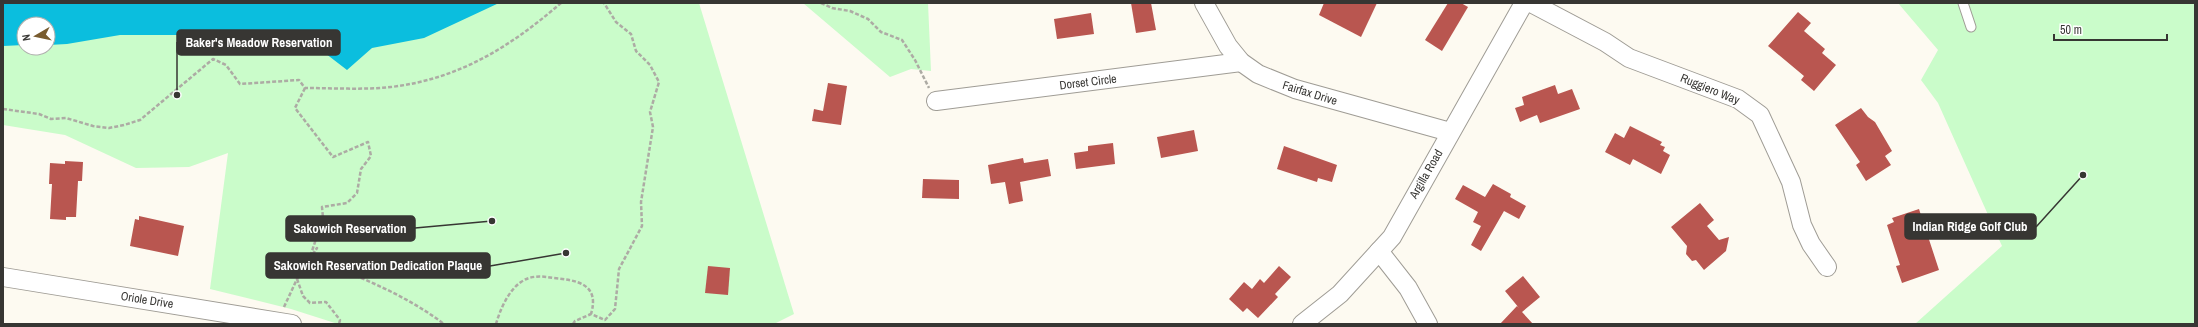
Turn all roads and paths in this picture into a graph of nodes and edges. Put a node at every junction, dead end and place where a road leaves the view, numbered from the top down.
1 (560, 3) edge
2 (604, 3) edge
3 (821, 3) edge
4 (1204, 3) edge
5 (1524, 3) edge
6 (1531, 3) edge
7 (1963, 3) edge
8 (1971, 27) dead end
9 (1241, 62) junction
10 (305, 88) junction
11 (936, 101) joint
12 (3, 109) edge
13 (1450, 132) junction
14 (1379, 251) junction
15 (310, 257) junction
16 (1827, 267) dead end
17 (3, 277) edge
18 (297, 279) junction
19 (591, 314) junction
20 (284, 323) edge
21 (339, 324) edge
22 (444, 324) edge
23 (496, 324) edge
24 (573, 324) edge
25 (1302, 324) edge
26 (1428, 324) edge

1 - 10 path
2 - 19 path
3 - 11 path
4 - 9 street, Fairfax Drive
5 - 13 street, Argilla Road
6 - 16 street, Ruggiero Way
7 - 8 lane
9 - 11 street, Dorset Circle
9 - 13 street, Fairfax Drive
10 - 12 path
10 - 15 path
13 - 14 street, Argilla Road
14 - 25 street, Argilla Road
14 - 26 street
15 - 18 path
15 - 22 path
17 - 20 street, Oriole Drive
18 - 20 path
18 - 21 path
19 - 23 path
19 - 24 path

